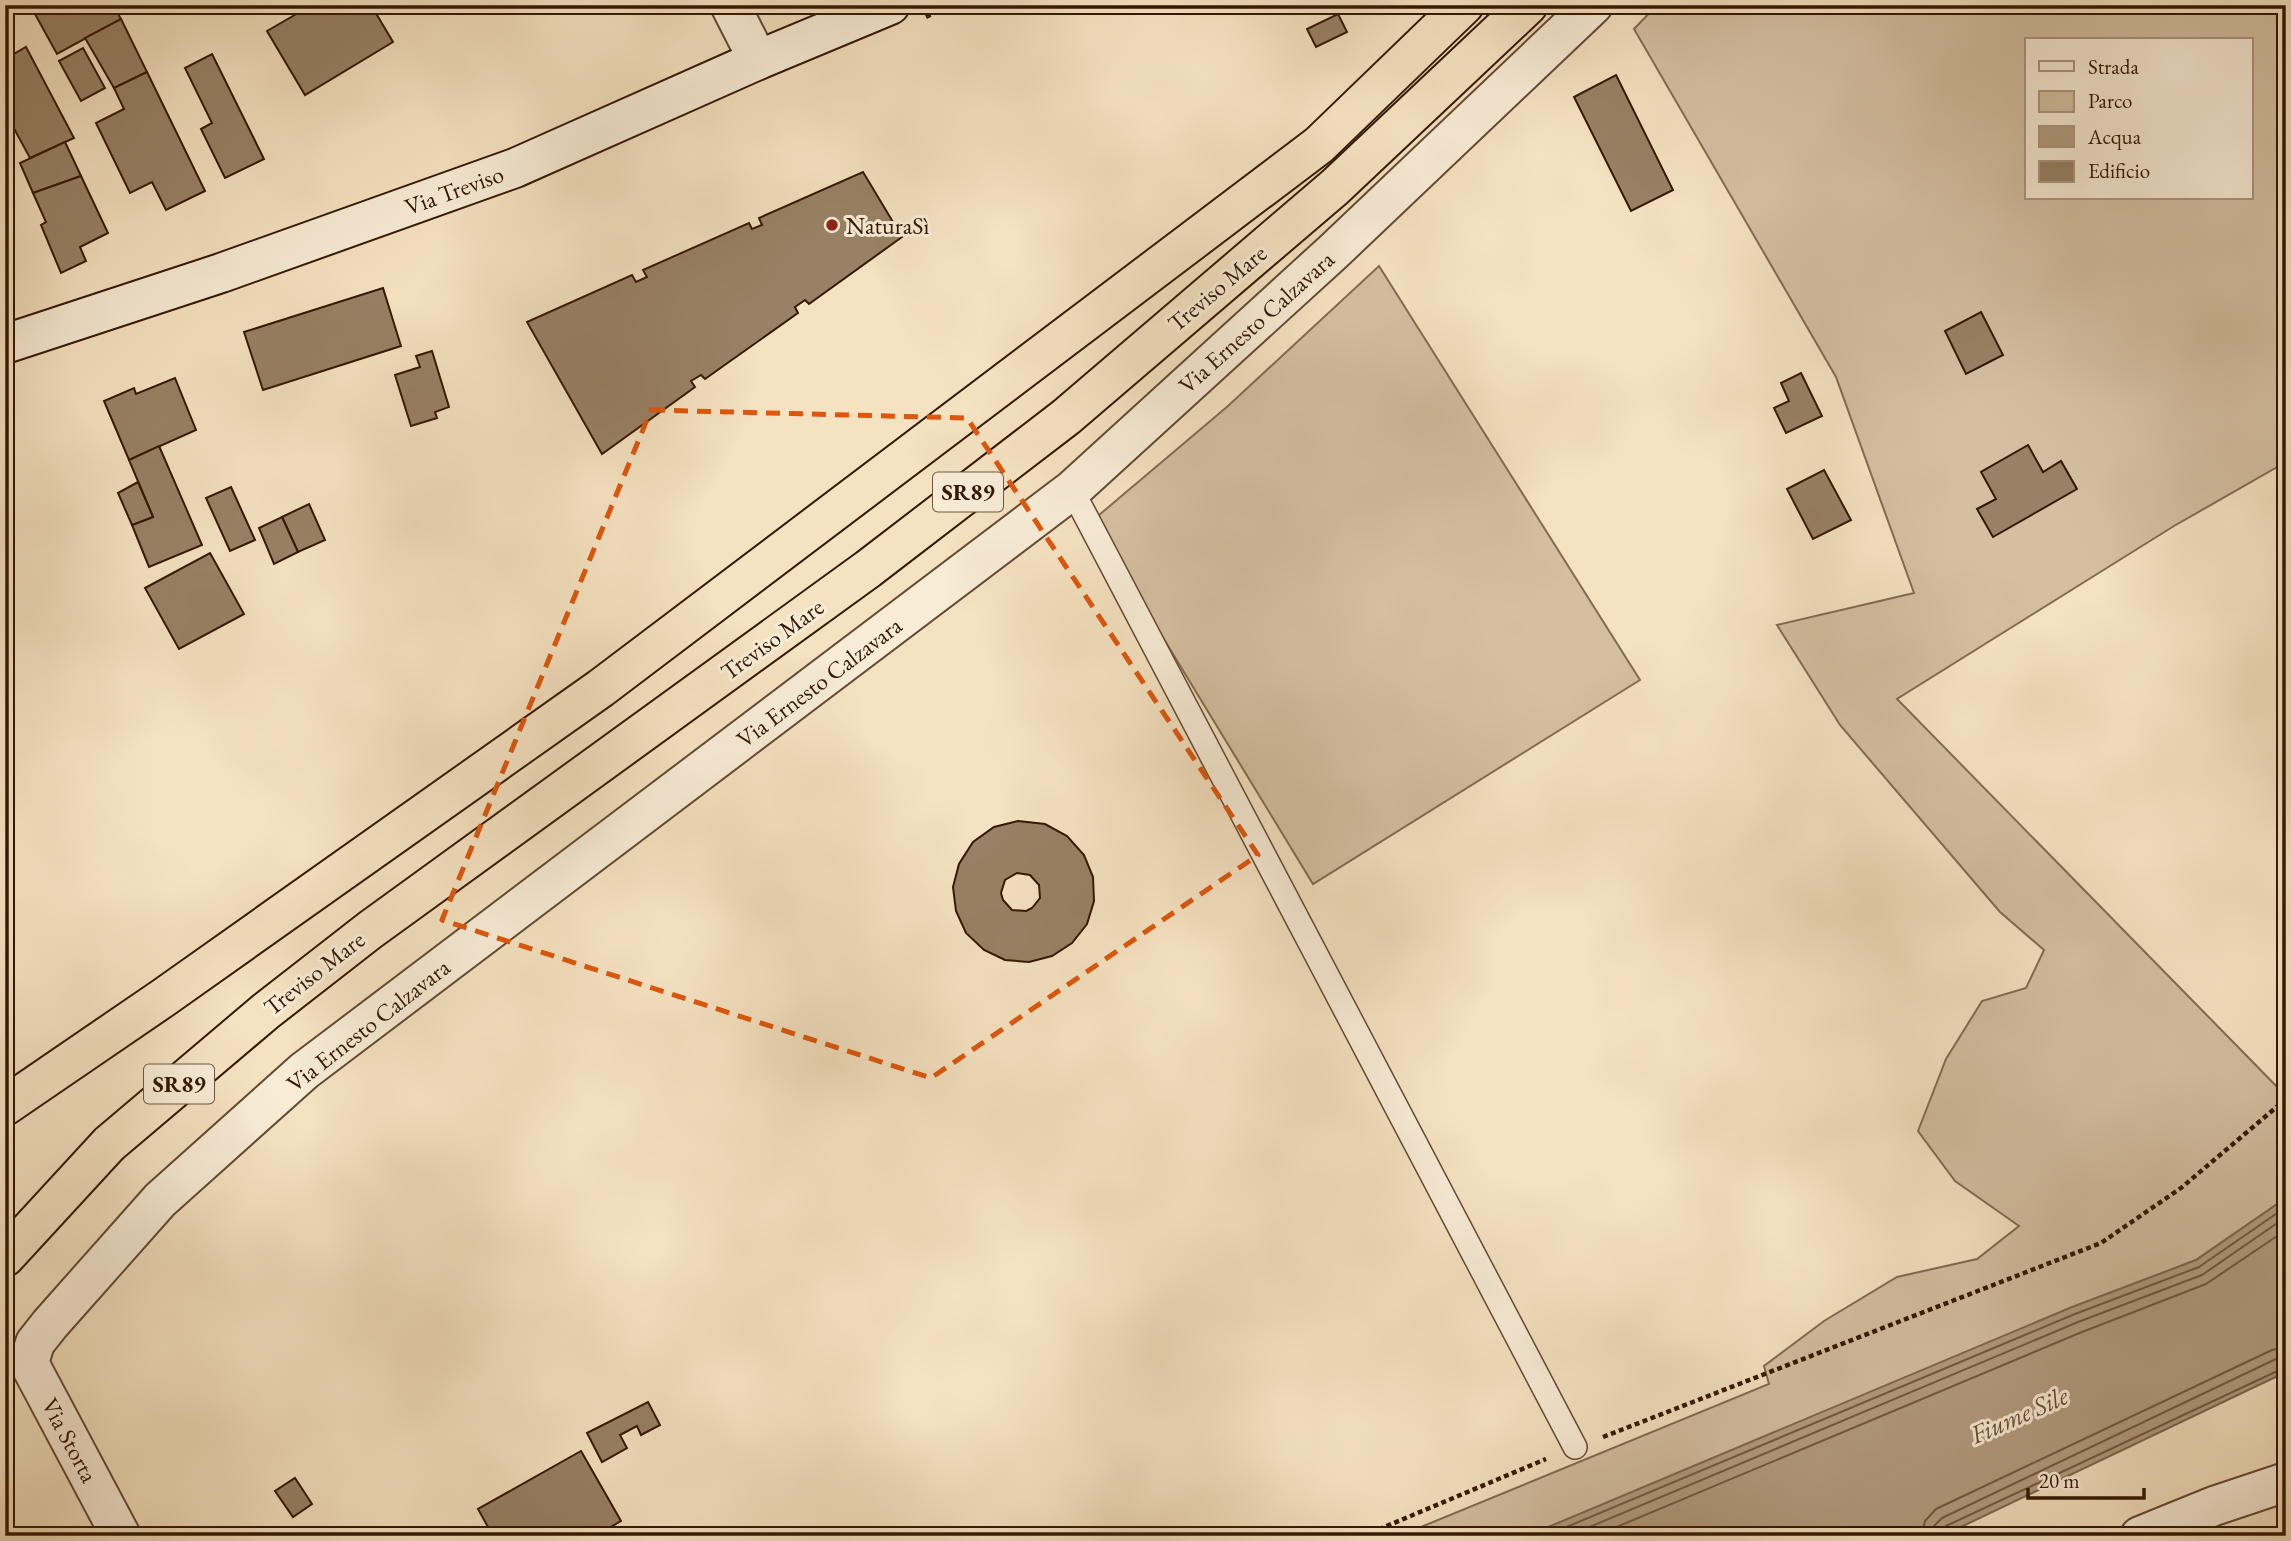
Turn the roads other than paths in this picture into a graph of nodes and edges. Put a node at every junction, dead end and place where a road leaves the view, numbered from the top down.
1 (730, 5) edge
2 (890, 5) edge
3 (1464, 5) edge
4 (1528, 5) edge
5 (1593, 5) edge
6 (758, 60) junction
7 (5, 344) edge
8 (1072, 490) junction
9 (5, 1106) edge
10 (5, 1257) edge
11 (35, 1343) joint
12 (1576, 1447) road end
13 (2286, 1482) edge
14 (121, 1536) edge
15 (2140, 1536) edge

1 - 6 street
2 - 6 street, Via Treviso
3 - 9 highway, Treviso Mare / SR89
4 - 10 highway, Treviso Mare / SR89
5 - 8 street, Via Ernesto Calzavara
6 - 7 street, Via Treviso
8 - 11 street, Via Ernesto Calzavara
8 - 12 lane
11 - 14 street, Via Storta
13 - 15 street

